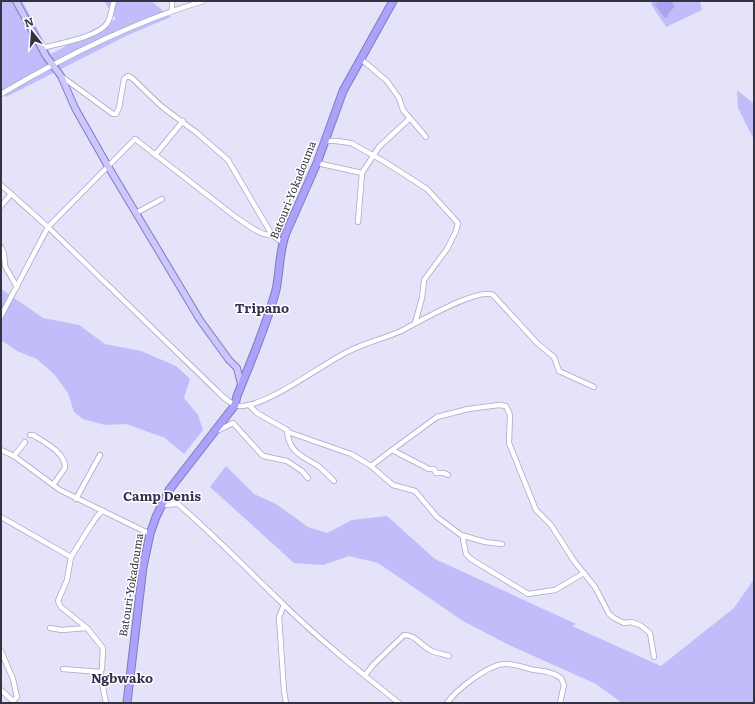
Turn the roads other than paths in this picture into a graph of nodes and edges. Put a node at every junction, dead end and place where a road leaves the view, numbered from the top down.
1 (16, 1) edge
2 (114, 1) edge
3 (172, 1) edge
4 (203, 1) edge
5 (393, 1) edge
6 (172, 11) junction
7 (42, 48) junction
8 (361, 59) junction
9 (54, 64) junction
10 (61, 76) junction
11 (1, 94) edge
12 (410, 119) junction
13 (183, 121) junction
14 (426, 137) dead end
15 (325, 141) junction
16 (155, 155) junction
17 (373, 156) junction
18 (317, 163) junction
19 (109, 168) junction
20 (362, 173) junction
21 (1, 185) edge
22 (11, 194) junction
23 (162, 199) dead end
24 (1, 206) edge
25 (136, 214) junction
26 (358, 222) dead end
27 (48, 227) junction
28 (272, 235) junction
29 (282, 242) junction
30 (1, 247) edge
31 (17, 287) junction
32 (1, 316) edge
33 (415, 323) junction
34 (237, 368) junction
35 (249, 368) junction
36 (241, 384) junction
37 (594, 387) dead end
38 (235, 405) junction
39 (249, 405) junction
40 (215, 429) junction
41 (287, 430) junction
42 (30, 435) dead end
43 (25, 442) dead end
44 (1, 450) edge
45 (392, 450) junction
46 (100, 455) dead end
47 (14, 456) junction
48 (370, 466) junction
49 (448, 475) dead end
50 (308, 478) dead end
51 (334, 481) dead end
52 (54, 485) junction
53 (169, 490) junction
54 (76, 499) junction
55 (178, 504) junction
56 (162, 505) junction
57 (98, 508) junction
58 (104, 511) junction
59 (98, 515) junction
60 (1, 517) edge
61 (150, 534) junction
62 (465, 537) junction
63 (502, 544) dead end
64 (71, 557) junction
65 (584, 573) junction
66 (284, 605) junction
67 (50, 628) dead end
68 (88, 628) junction
69 (1, 651) edge
70 (449, 656) dead end
71 (654, 657) dead end
72 (63, 669) dead end
73 (100, 672) junction
74 (365, 675) junction
75 (1, 690) edge
76 (13, 702) edge
77 (106, 703) edge
78 (127, 703) edge
79 (286, 703) edge
80 (399, 703) edge
81 (447, 703) edge
82 (560, 703) edge

1 - 7 main road
2 - 7 street
3 - 6 street
4 - 6 street
5 - 8 highway, Batouri-Yokadouma
6 - 9 street
7 - 9 main road
8 - 12 street
8 - 15 highway, Batouri-Yokadouma
9 - 10 main road
9 - 11 street
10 - 13 street
10 - 19 main road
12 - 14 street
12 - 17 street
13 - 16 street
13 - 28 street
15 - 17 street
15 - 18 highway, Batouri-Yokadouma
16 - 19 street
16 - 28 street
17 - 20 street
17 - 33 street
18 - 20 street
18 - 29 highway, Batouri-Yokadouma
19 - 25 main road
19 - 27 street
20 - 26 street
21 - 22 street
22 - 24 street
22 - 27 street
23 - 25 street
25 - 34 main road
27 - 31 street
27 - 38 street
28 - 29 street
29 - 35 highway, Batouri-Yokadouma
30 - 31 street
31 - 32 street
33 - 37 street
33 - 39 street
34 - 35 main road
34 - 36 main road
35 - 36 highway, Batouri-Yokadouma
36 - 38 highway, Batouri-Yokadouma
38 - 39 street
38 - 40 highway, Batouri-Yokadouma
39 - 41 street
40 - 50 street
40 - 53 highway, Batouri-Yokadouma
41 - 48 street
41 - 51 street
42 - 52 street
43 - 47 street
44 - 47 street
45 - 48 street
45 - 49 street
45 - 65 street
46 - 54 street
47 - 52 street
48 - 62 street
52 - 54 street
53 - 55 street
53 - 56 highway, Batouri-Yokadouma
54 - 57 street
55 - 56 street
55 - 66 street
56 - 61 highway, Batouri-Yokadouma
57 - 58 street
57 - 59 street
58 - 59 street
58 - 61 street
59 - 64 street
60 - 64 street
61 - 78 highway, Batouri-Yokadouma
62 - 63 street
62 - 65 street
64 - 68 street
65 - 71 street
66 - 74 street
66 - 79 street
67 - 68 street
68 - 73 street
69 - 76 street
70 - 74 street
72 - 73 street
73 - 77 street
74 - 80 street
75 - 76 street
81 - 82 street

